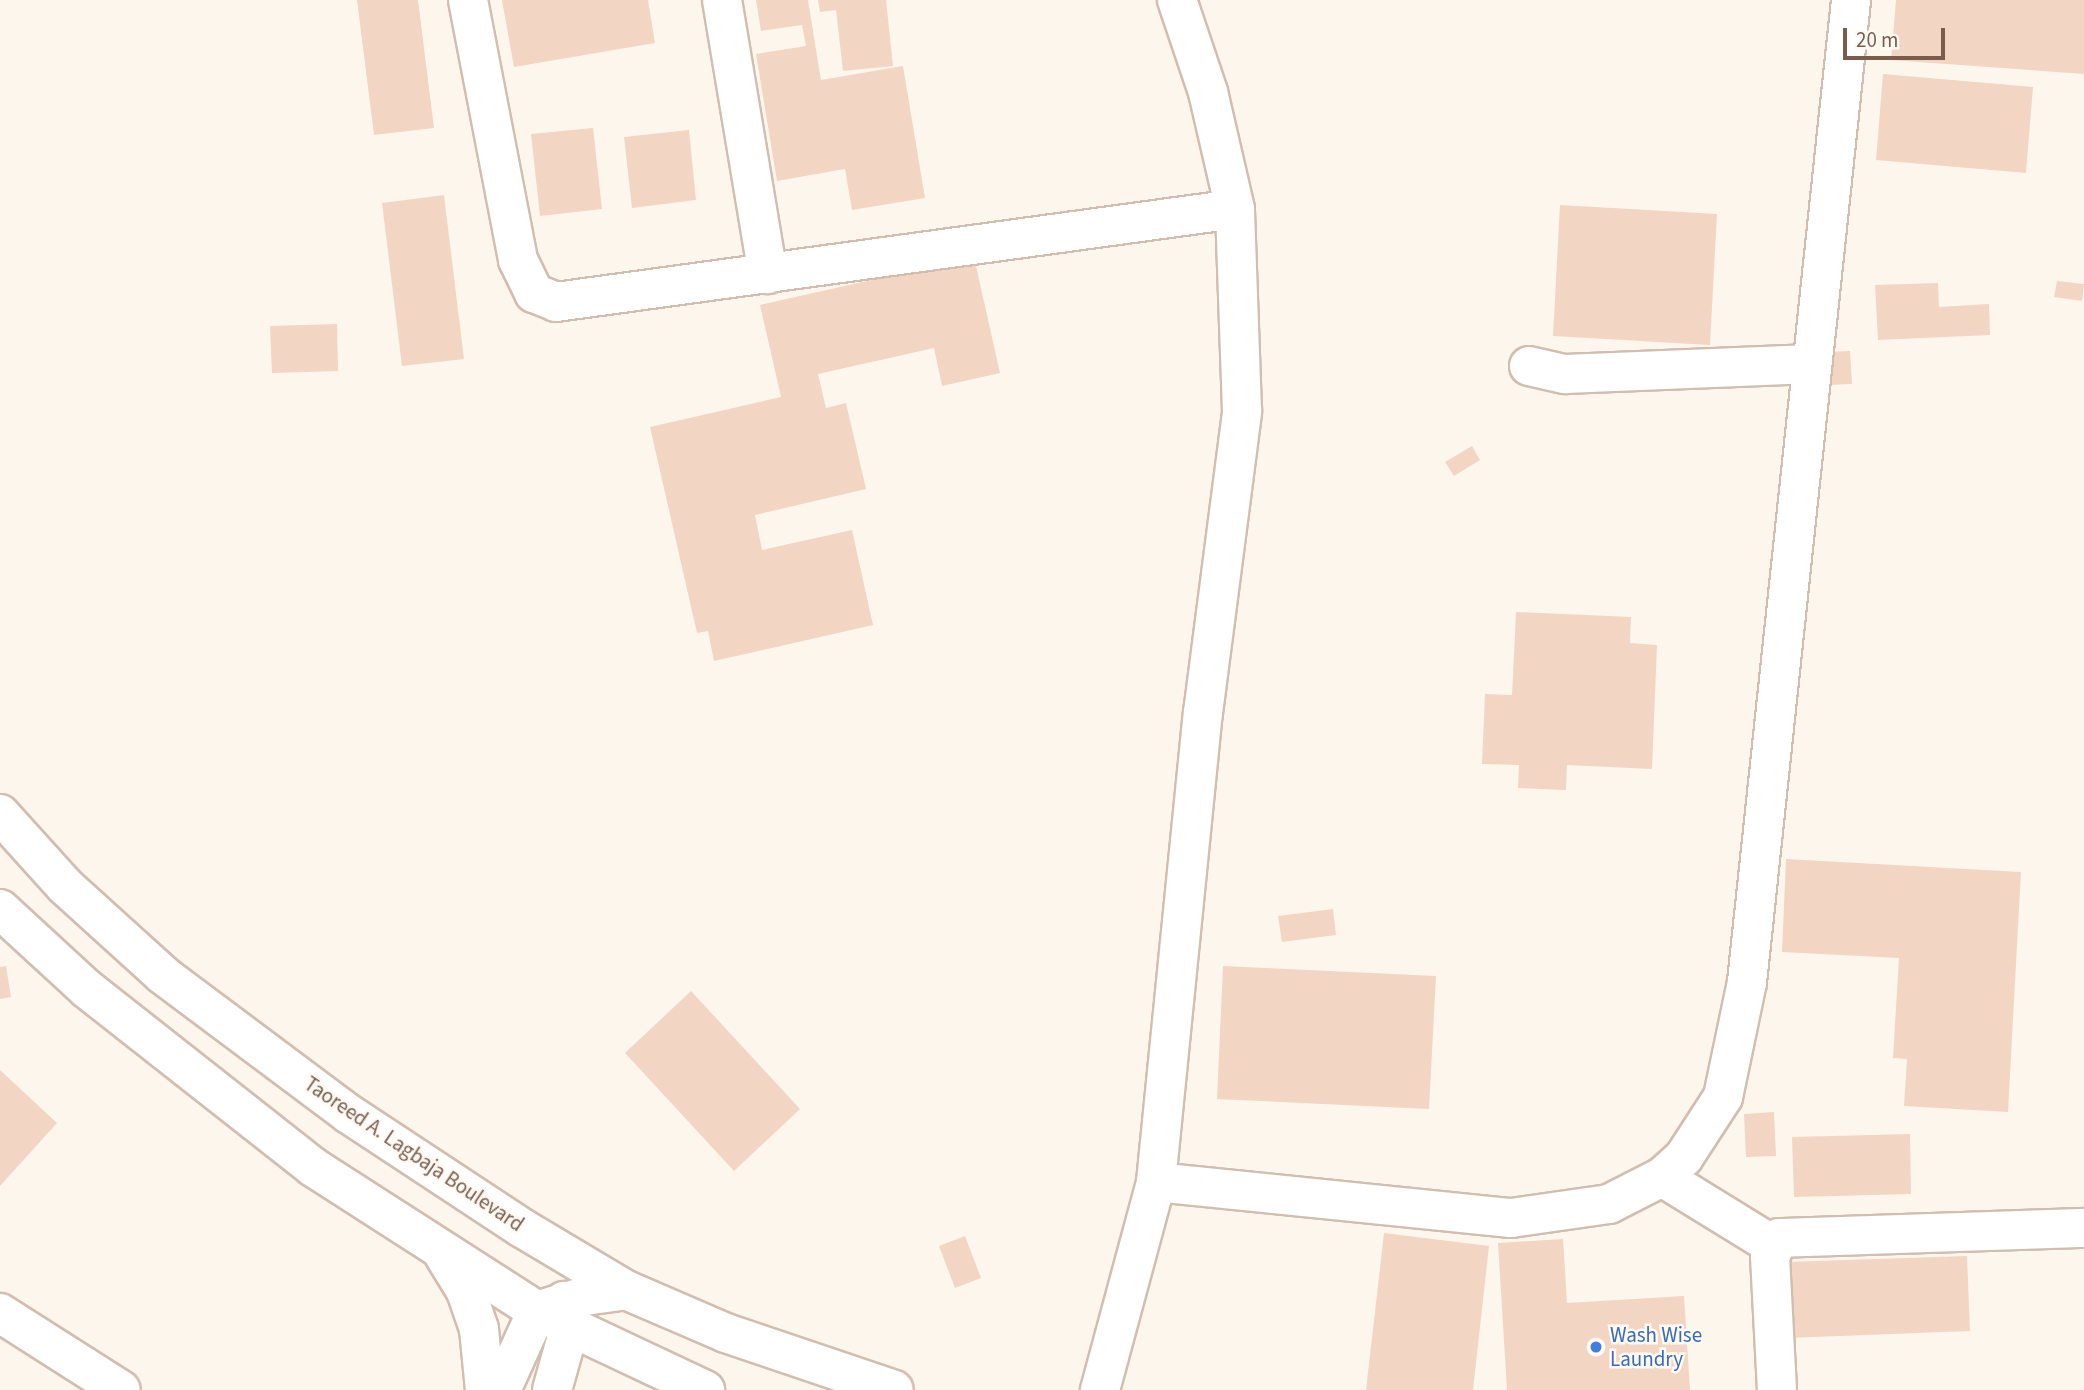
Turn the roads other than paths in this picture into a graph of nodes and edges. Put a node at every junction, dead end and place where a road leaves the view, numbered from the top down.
1 (468, 0) edge
2 (722, 0) edge
3 (1177, 0) edge
4 (1851, 0) edge
5 (1235, 209) junction
6 (768, 274) junction
7 (1812, 364) junction
8 (1529, 366) dead end
9 (0, 814) edge
10 (0, 909) edge
11 (1662, 1177) junction
12 (1156, 1182) junction
13 (522, 1228) junction
14 (2084, 1228) edge
15 (1774, 1246) junction
16 (440, 1247) junction
17 (626, 1290) junction
18 (0, 1313) edge
19 (557, 1313) junction
20 (694, 1384) edge
21 (121, 1390) edge
22 (485, 1390) edge
23 (501, 1390) edge
24 (552, 1390) edge
25 (637, 1390) edge
26 (894, 1390) edge
27 (1100, 1390) edge
28 (1777, 1390) edge

1 - 6 street
2 - 6 street
3 - 5 street
4 - 7 street
5 - 6 street
5 - 12 street
7 - 8 street
7 - 11 street
9 - 13 street, Taoreed A. Lagbaja Boulevard
10 - 16 street
11 - 12 street
11 - 15 street
12 - 27 street
13 - 17 street, Taoreed A. Lagbaja Boulevard
13 - 19 street
14 - 15 street
15 - 28 street
16 - 19 street
16 - 22 street
17 - 19 street
17 - 26 street, Taoreed A. Lagbaja Boulevard
18 - 21 street
19 - 20 street
19 - 23 street
19 - 24 street
20 - 25 street

